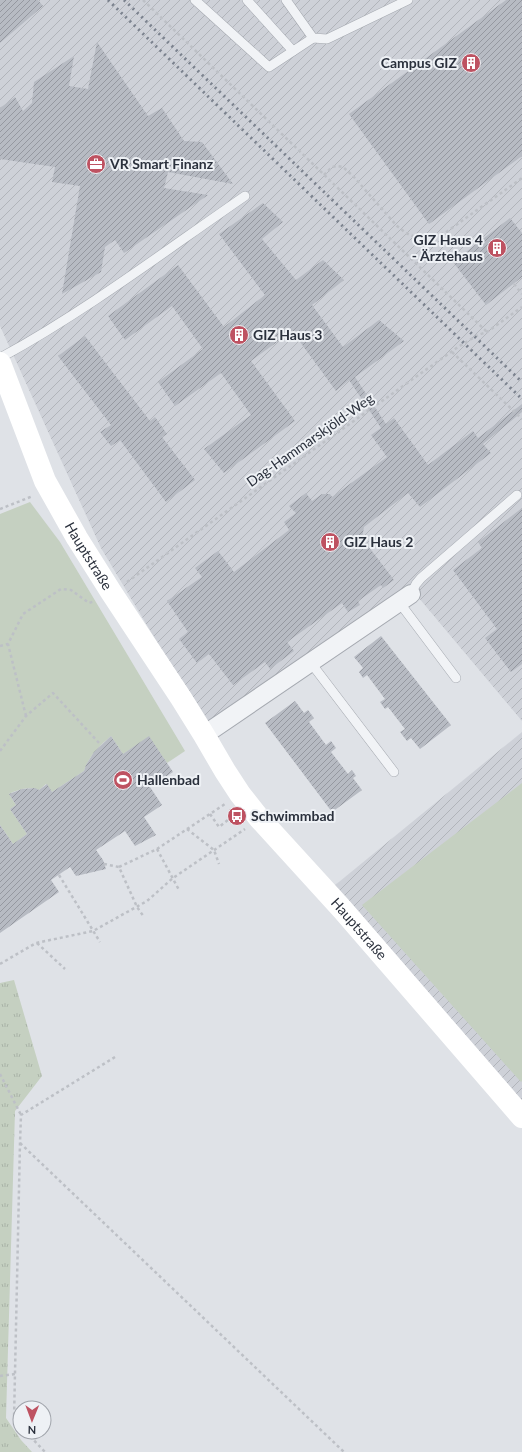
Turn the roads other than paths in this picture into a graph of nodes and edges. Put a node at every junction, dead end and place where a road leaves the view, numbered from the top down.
1 (195, 0) edge
2 (247, 0) edge
3 (286, 0) edge
4 (408, 0) edge
5 (313, 38) junction
6 (293, 51) junction
7 (245, 196) dead end
8 (0, 358) edge
9 (0, 363) edge
10 (517, 495) dead end
11 (405, 598) junction
12 (311, 663) junction
13 (456, 678) dead end
14 (204, 735) junction
15 (394, 772) dead end
16 (522, 1117) edge

1 - 6 lane
2 - 6 lane
3 - 5 lane
4 - 5 lane
5 - 6 lane
7 - 8 lane
9 - 14 street, Hauptstraße
10 - 11 lane
11 - 12 street
11 - 13 lane
12 - 14 street
12 - 15 lane
14 - 16 street, Hauptstraße

